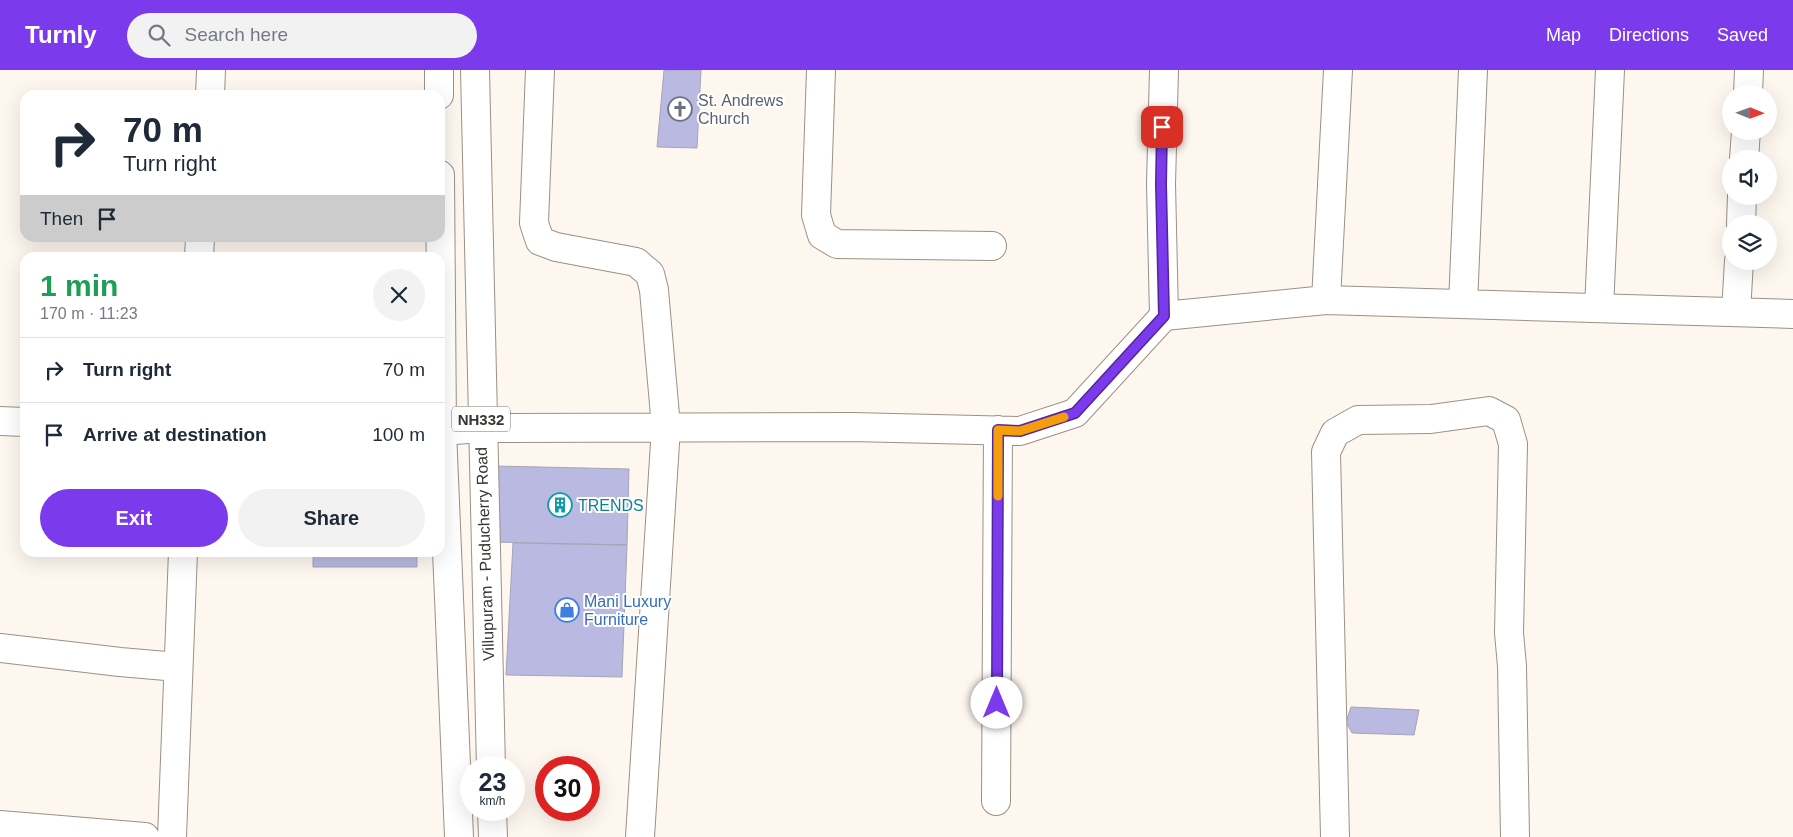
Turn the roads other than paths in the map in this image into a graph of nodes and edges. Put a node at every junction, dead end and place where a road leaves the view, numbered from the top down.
1 (211, 70) edge
2 (439, 70) edge
3 (475, 70) edge
4 (540, 70) edge
5 (821, 70) edge
6 (1164, 70) edge
7 (1338, 70) edge
8 (1472, 70) edge
9 (1610, 70) edge
10 (1749, 70) edge
11 (1748, 85) edge
12 (210, 90) edge
13 (439, 90) edge
14 (992, 246) dead end
15 (1738, 270) edge
16 (1326, 300) junction
17 (1462, 304) junction
18 (1599, 308) junction
19 (1736, 312) junction
20 (1793, 314) edge
21 (1164, 316) junction
22 (0, 421) edge
23 (20, 422) edge
24 (666, 427) junction
25 (482, 428) junction
26 (998, 430) junction
27 (445, 431) edge
28 (445, 521) edge
29 (183, 557) edge
30 (0, 648) edge
31 (178, 666) junction
32 (491, 756) edge
33 (996, 801) dead end
34 (492, 821) edge
35 (0, 825) edge
36 (145, 837) edge
37 (172, 837) edge
38 (459, 837) edge
39 (493, 837) edge
40 (640, 837) edge
41 (1335, 837) edge
42 (1515, 837) edge

1 - 12 main road
2 - 13 main road
3 - 25 main road, Villupuram - Puducherry Road / NH332
4 - 24 main road
5 - 14 main road
6 - 21 main road
7 - 16 main road
8 - 17 main road
9 - 18 main road
10 - 11 main road
15 - 19 main road
16 - 17 main road
16 - 21 main road
17 - 18 main road
18 - 19 main road
19 - 20 main road
21 - 26 main road
22 - 23 main road
24 - 25 main road
24 - 26 main road
24 - 40 main road
25 - 27 main road
25 - 32 main road, Villupuram - Puducherry Road / NH332
26 - 33 main road
28 - 38 main road, NH332
29 - 31 main road
30 - 31 main road
31 - 37 main road
34 - 39 main road
35 - 36 main road
41 - 42 main road

